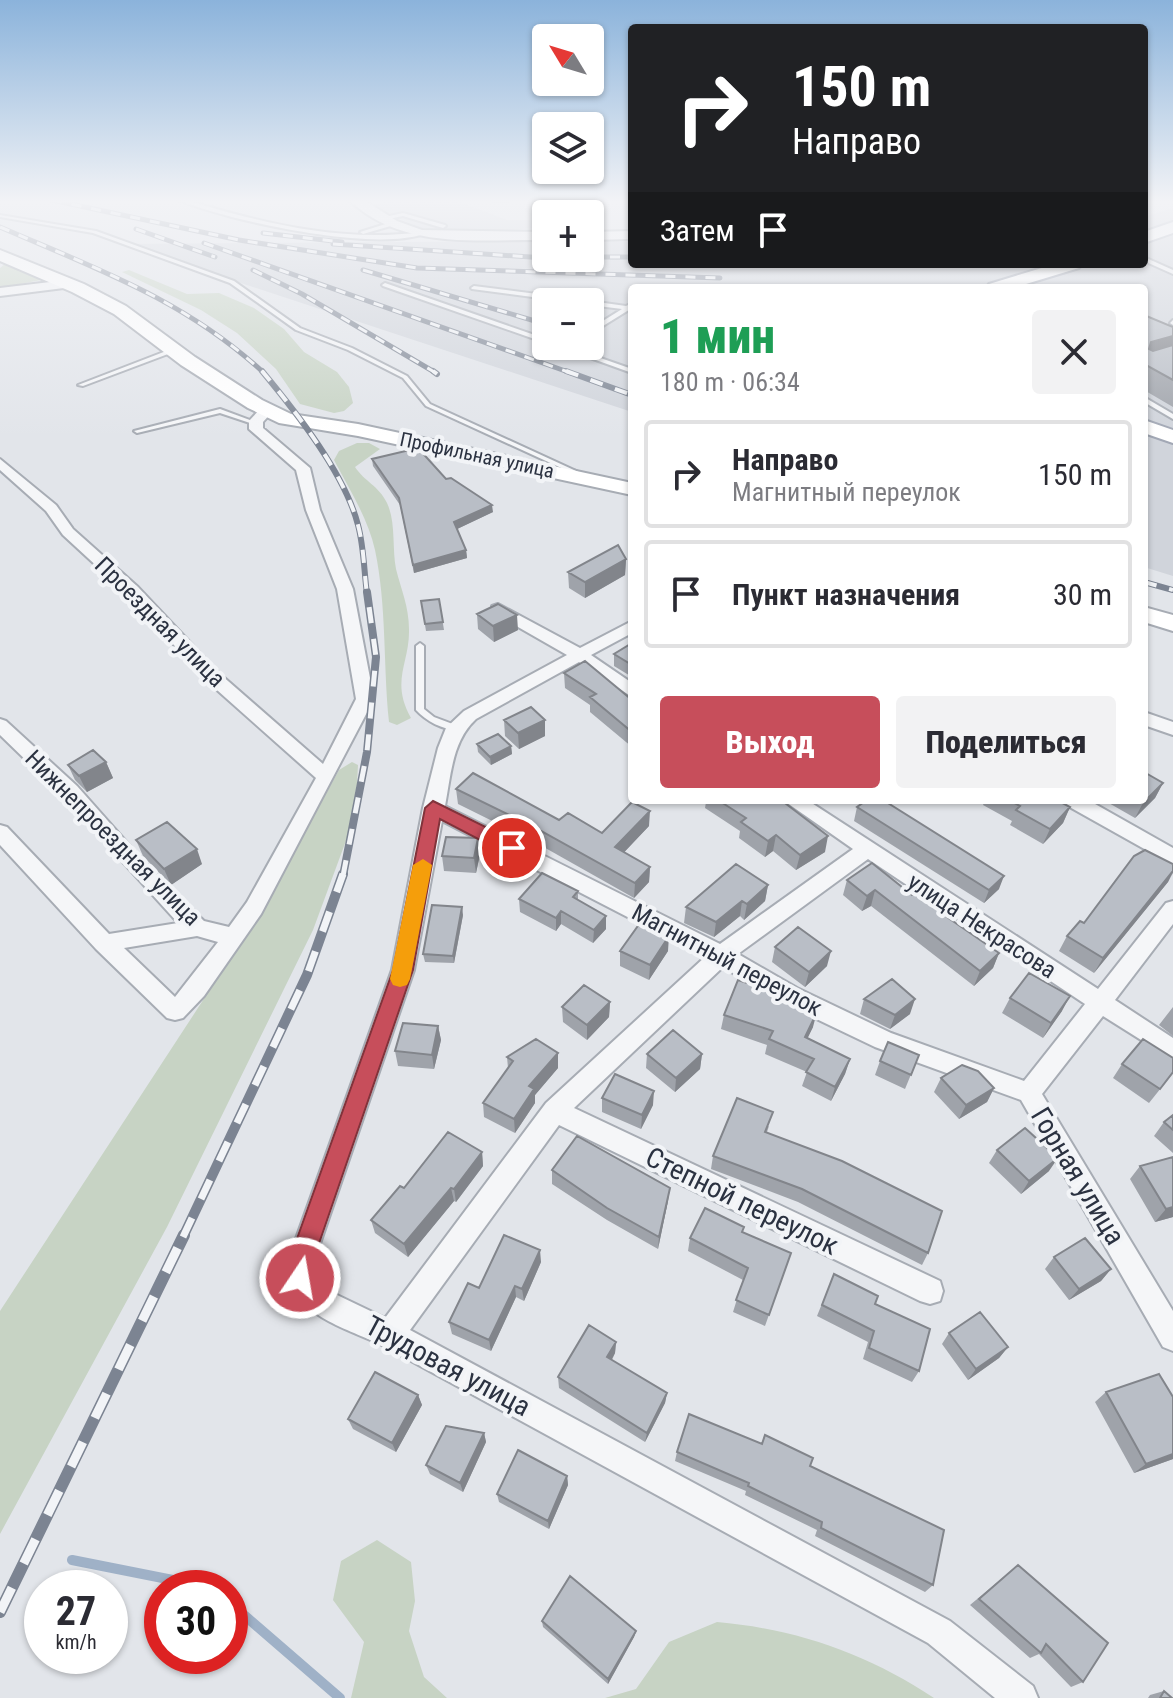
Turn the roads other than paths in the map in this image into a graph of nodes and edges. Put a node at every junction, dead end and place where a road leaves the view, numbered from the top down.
1 (56, 279) edge
2 (224, 279) edge
3 (67, 284) junction
4 (385, 285) dead end
5 (474, 288) dead end
6 (0, 292) edge
7 (532, 295) edge
8 (604, 304) edge
9 (628, 306) edge
10 (628, 307) edge
11 (604, 323) edge
12 (532, 336) edge
13 (174, 350) junction
14 (602, 360) edge
15 (628, 370) edge
16 (81, 385) dead end
17 (1148, 403) edge
18 (261, 417) junction
19 (1148, 426) edge
20 (1171, 429) edge
21 (137, 431) dead end
22 (0, 463) edge
23 (592, 480) junction
24 (628, 488) edge
25 (498, 609) edge
26 (1148, 615) edge
27 (1173, 623) edge
28 (628, 628) edge
29 (420, 646) dead end
30 (578, 654) junction
31 (628, 688) edge
32 (1148, 720) edge
33 (0, 725) edge
34 (455, 728) junction
35 (1173, 729) edge
36 (326, 777) junction
37 (799, 804) edge
38 (1080, 804) edge
39 (433, 808) junction
40 (0, 832) edge
41 (866, 850) junction
42 (1173, 857) edge
43 (1173, 909) edge
44 (197, 928) junction
45 (233, 937) junction
46 (104, 943) junction
47 (721, 955) junction
48 (1099, 1003) junction
49 (1173, 1050) edge
50 (1029, 1093) junction
51 (555, 1111) junction
52 (930, 1291) dead end
53 (390, 1334) junction
54 (1173, 1337) edge
55 (1021, 1698) edge

1 - 3 main road, Профильная улица
2 - 23 lane
3 - 6 street
3 - 13 main road, Профильная улица
4 - 12 lane
5 - 7 lane
8 - 9 lane
10 - 11 lane
13 - 16 lane
13 - 18 main road, Профильная улица
14 - 15 lane
17 - 20 lane
18 - 21 lane
18 - 23 main road, Профильная улица
18 - 36 street
19 - 20 main road
22 - 36 street, Проездная улица
23 - 24 main road, Профильная улица
25 - 30 street
26 - 27 main road
28 - 30 street
29 - 34 lane
30 - 31 street
30 - 34 street
32 - 35 street
33 - 44 street, Нижнепроездная улица
34 - 39 street, Трудовая улица
36 - 45 street
37 - 41 street, улица Некрасова
38 - 42 street
39 - 47 street, Магнитный переулок
39 - 53 street, Трудовая улица
40 - 46 street
41 - 47 street
41 - 48 street, улица Некрасова
43 - 48 street, Горная улица
44 - 45 street, Нижнепроездная улица
44 - 46 street
45 - 46 street
47 - 50 street, Магнитный переулок
47 - 51 street
48 - 49 street, улица Некрасова
48 - 50 street, Горная улица
50 - 54 street, Горная улица
51 - 52 street, Степной переулок
51 - 53 street
53 - 55 street, Трудовая улица

